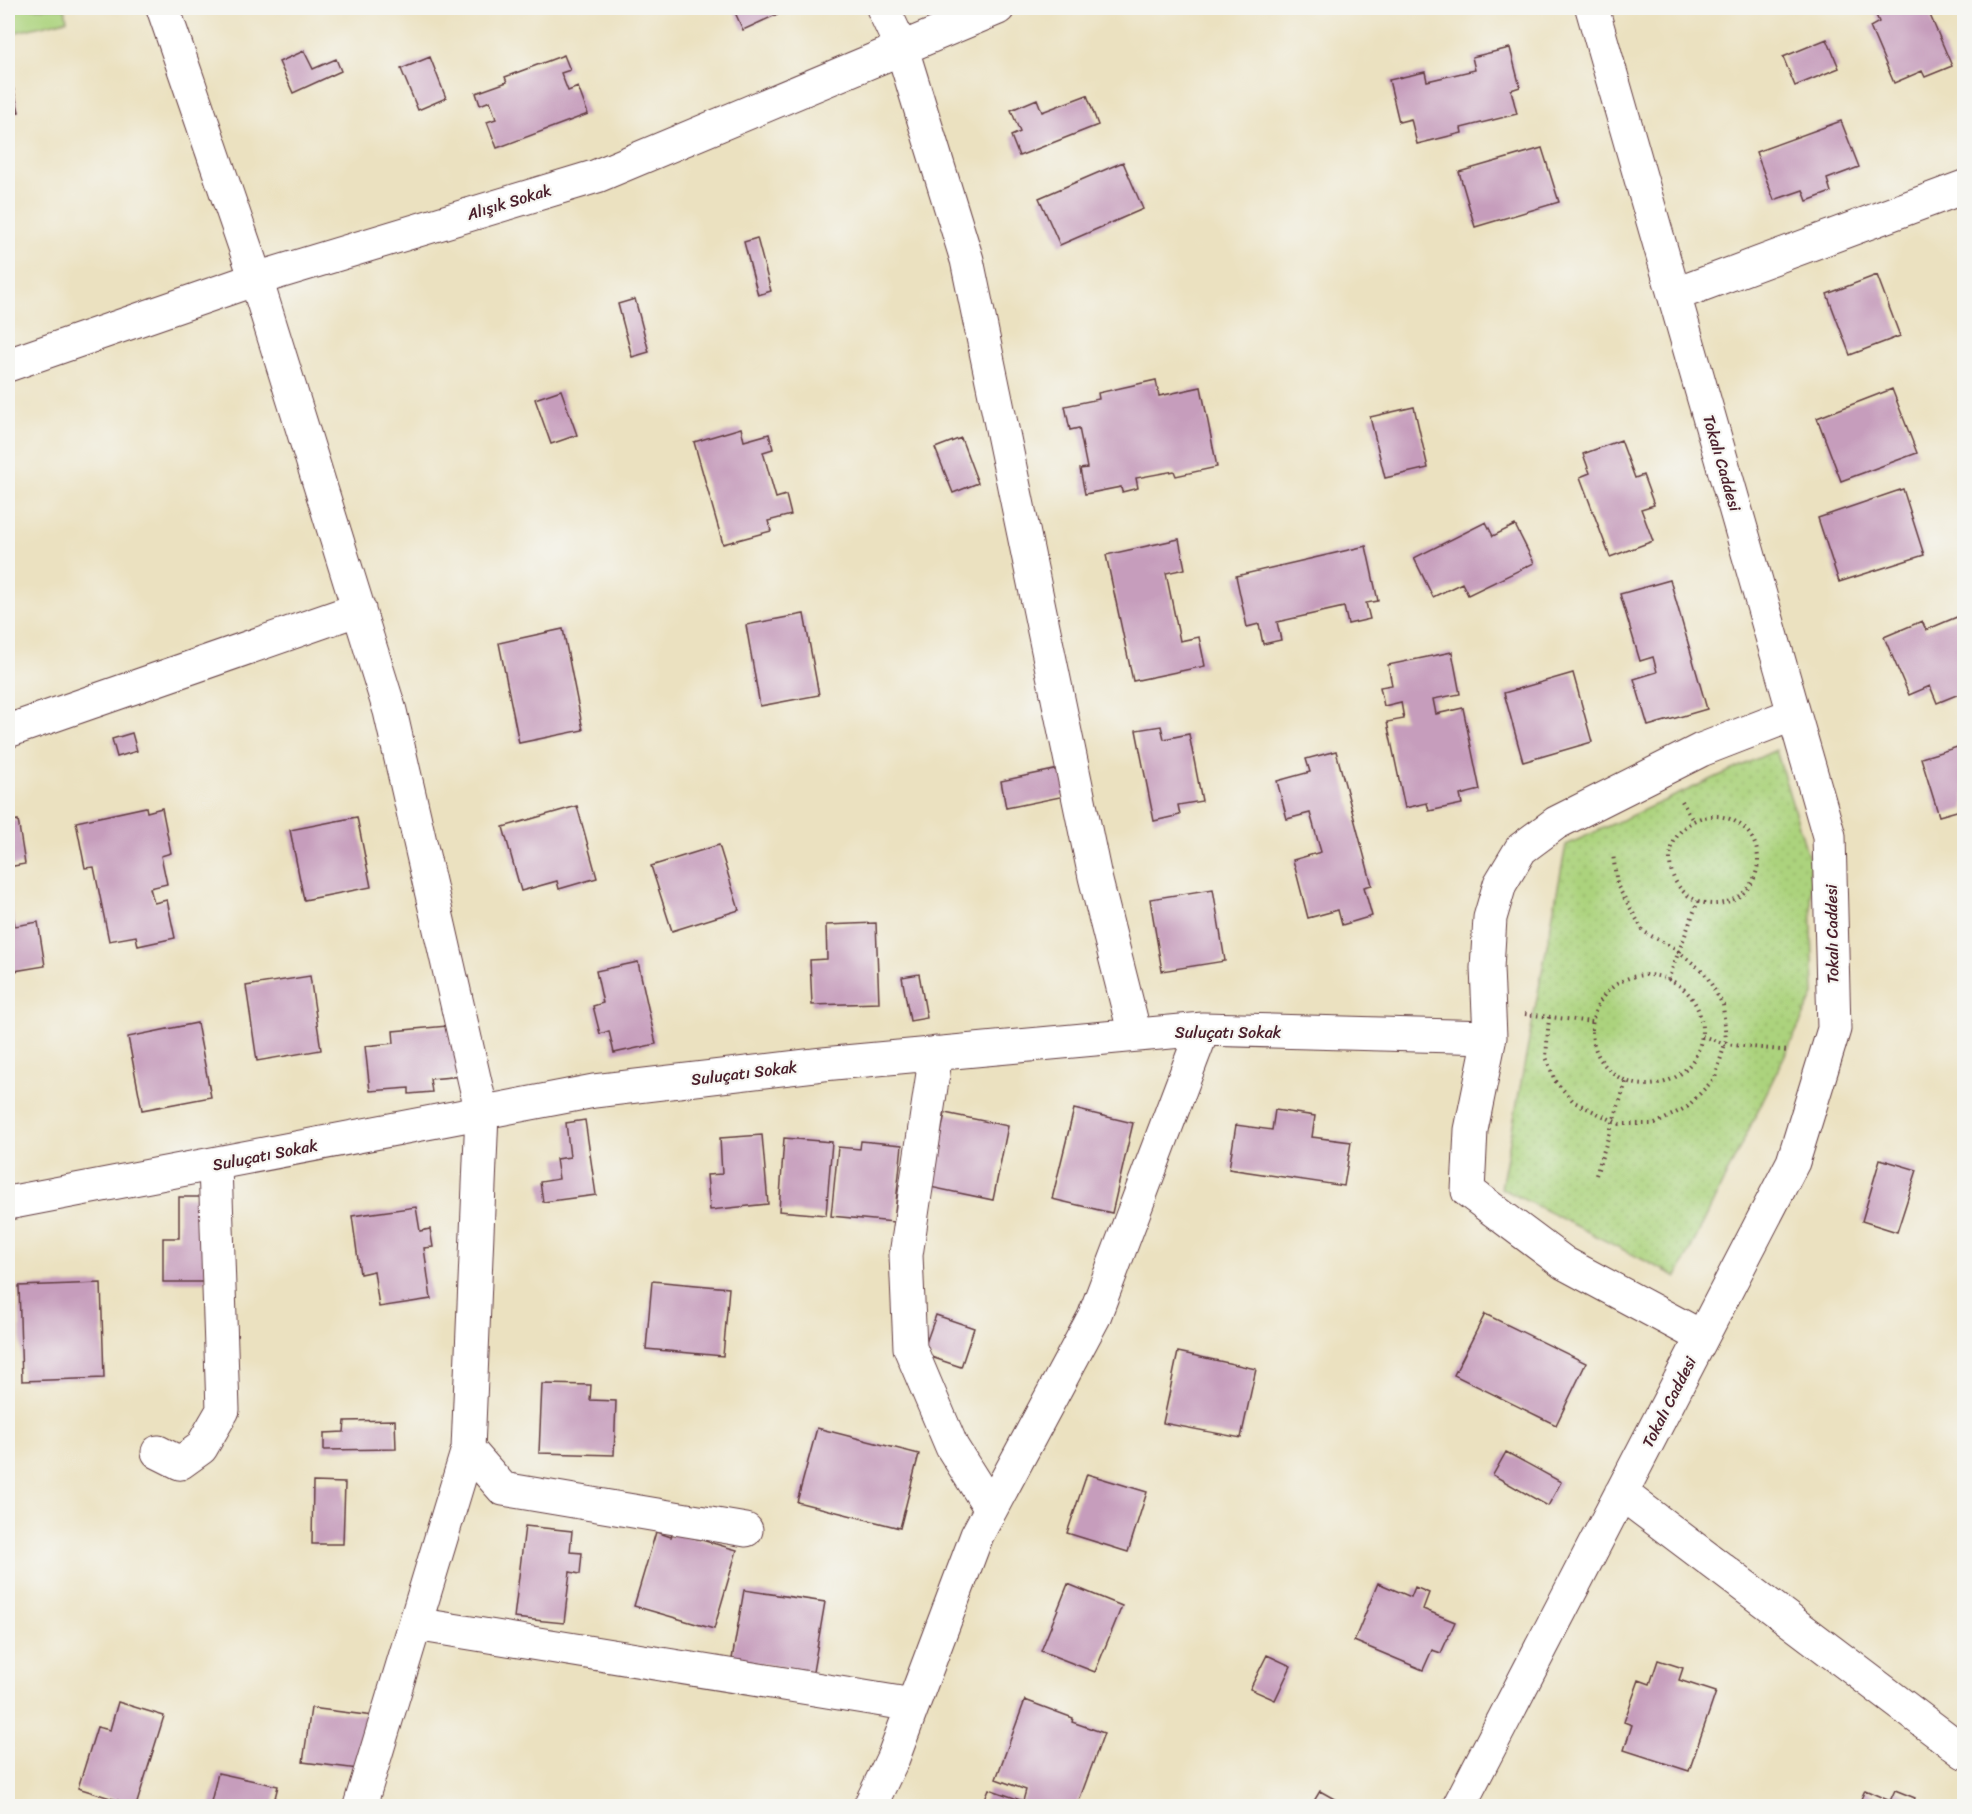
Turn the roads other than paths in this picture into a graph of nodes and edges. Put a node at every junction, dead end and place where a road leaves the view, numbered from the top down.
1 (163, 8) edge
2 (883, 8) edge
3 (998, 8) edge
4 (1592, 8) edge
5 (902, 49) junction
6 (1965, 187) edge
7 (256, 279) junction
8 (1674, 295) junction
9 (8, 365) edge
10 (359, 609) junction
11 (1794, 714) junction
12 (8, 731) edge
13 (1489, 1023) junction
14 (1203, 1029) junction
15 (1135, 1035) junction
16 (936, 1053) junction
17 (482, 1113) junction
18 (215, 1165) junction
19 (8, 1203) edge
20 (1702, 1337) junction
21 (468, 1449) junction
22 (158, 1452) dead end
23 (1621, 1493) junction
24 (991, 1509) junction
25 (746, 1530) dead end
26 (415, 1624) junction
27 (913, 1705) junction
28 (1965, 1752) edge
29 (360, 1806) edge
30 (870, 1806) edge
31 (1459, 1806) edge

1 - 7 street
2 - 5 street
3 - 5 street, Alışık Sokak
4 - 8 street, Tokalı Caddesi
5 - 7 street, Alışık Sokak
5 - 15 street
6 - 8 street
7 - 9 street, Alışık Sokak
7 - 10 street
8 - 11 street, Tokalı Caddesi
10 - 12 street
10 - 17 street
11 - 13 street
11 - 20 street, Tokalı Caddesi
13 - 14 street, Suluçatı Sokak
13 - 20 street
14 - 15 street, Suluçatı Sokak
14 - 24 street
15 - 16 street, Suluçatı Sokak
16 - 17 street, Suluçatı Sokak
16 - 24 street
17 - 18 street, Suluçatı Sokak
17 - 21 street
18 - 19 street, Suluçatı Sokak
18 - 22 street
20 - 23 street, Tokalı Caddesi
21 - 25 street
21 - 26 street
23 - 28 street
23 - 31 street, Tokalı Caddesi
24 - 27 street
26 - 27 street
26 - 29 street
27 - 30 street

